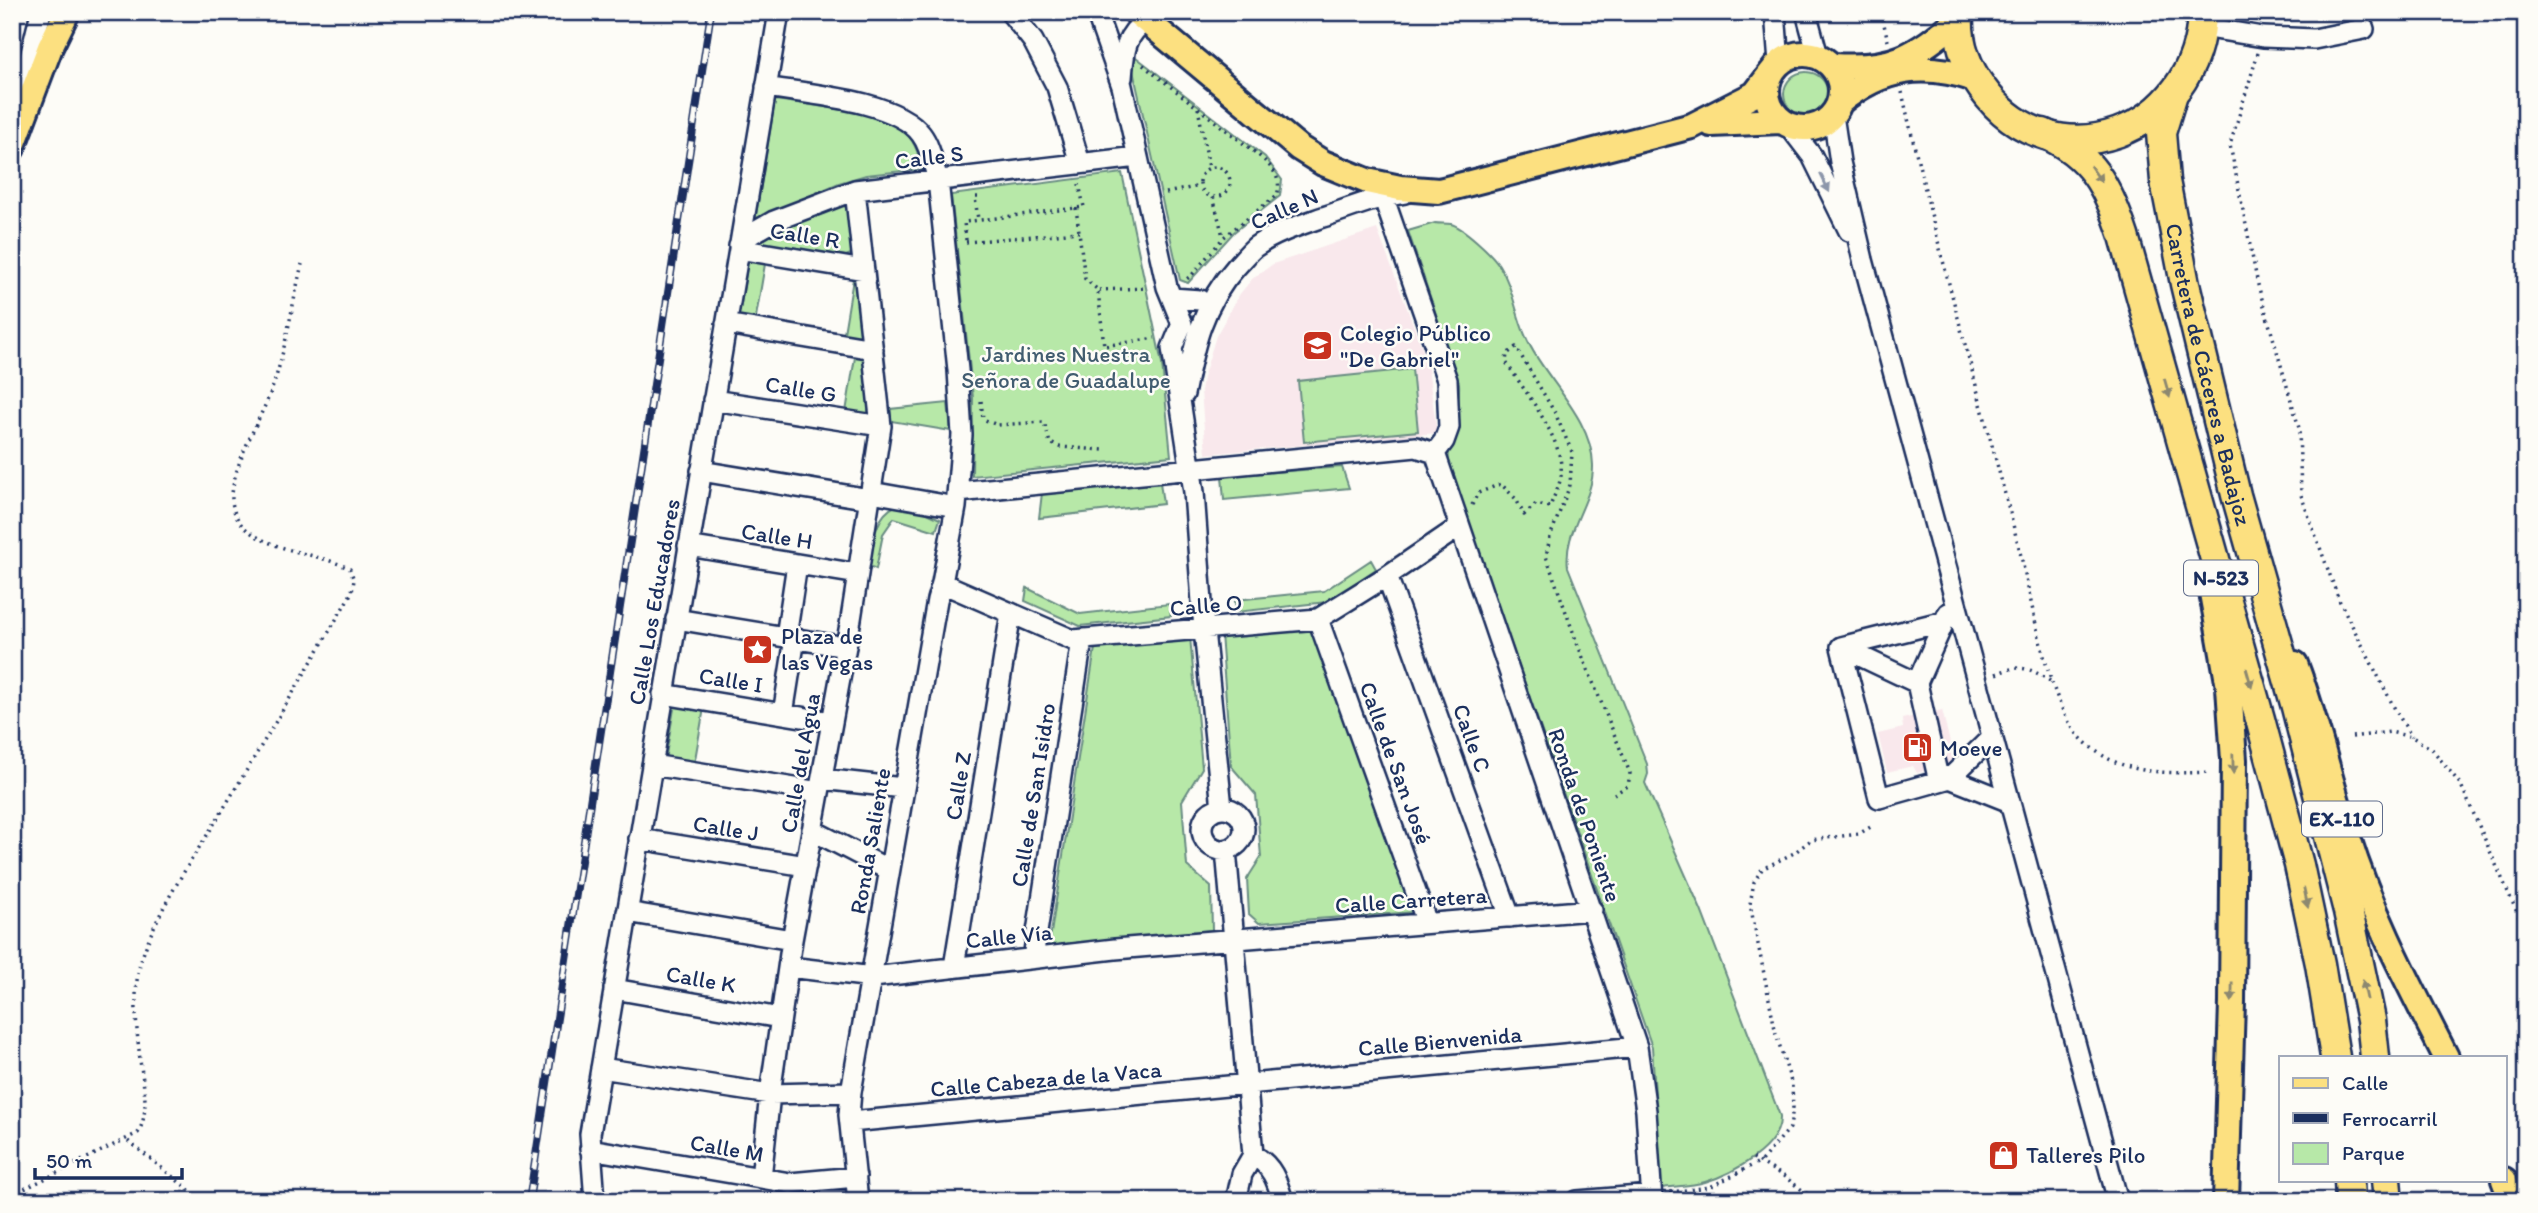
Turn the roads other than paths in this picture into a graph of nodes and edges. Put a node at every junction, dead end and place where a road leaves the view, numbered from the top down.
1 (41, 12) edge
2 (67, 12) edge
3 (779, 12) edge
4 (1010, 12) edge
5 (1096, 12) edge
6 (1775, 12) edge
7 (1806, 12) edge
8 (1959, 15) edge
9 (1141, 16) edge
10 (2202, 20) edge
11 (2364, 29) dead end
12 (1826, 61) junction
13 (1775, 68) junction
14 (1975, 79) junction
15 (1122, 86) junction
16 (766, 87) junction
17 (2172, 97) junction
18 (29, 103) junction
19 (1837, 109) junction
20 (1785, 123) junction
21 (1692, 126) junction
22 (2043, 133) junction
23 (12, 148) edge
24 (1138, 156) junction
25 (1080, 163) junction
26 (937, 180) junction
27 (855, 190) junction
28 (1428, 190) junction
29 (1385, 201) junction
30 (739, 246) junction
31 (1253, 248) junction
32 (1863, 260) junction
33 (864, 270) junction
34 (1169, 292) junction
35 (1200, 300) junction
36 (726, 324) junction
37 (1191, 327) junction
38 (873, 349) junction
39 (713, 400) junction
40 (881, 426) junction
41 (1435, 453) junction
42 (1190, 470) junction
43 (701, 471) junction
44 (2193, 479) junction
45 (870, 496) junction
46 (957, 499) junction
47 (1459, 527) junction
48 (688, 546) junction
49 (797, 564) junction
50 (2258, 573) junction
51 (858, 574) junction
52 (1388, 576) junction
53 (942, 583) junction
54 (1954, 596) junction
55 (1011, 613) junction
56 (676, 619) junction
57 (1318, 619) junction
58 (1945, 621) junction
59 (1204, 630) junction
60 (791, 638) junction
61 (1082, 640) junction
62 (846, 647) junction
63 (1841, 647) junction
64 (1917, 682) junction
65 (663, 694) junction
66 (783, 714) junction
67 (832, 722) junction
68 (1992, 737) junction
69 (652, 765) junction
70 (1950, 778) junction
71 (820, 786) junction
72 (903, 788) junction
73 (2010, 803) junction
74 (1222, 808) junction
75 (812, 830) junction
76 (639, 839) junction
77 (1226, 850) junction
78 (806, 866) junction
79 (889, 870) junction
80 (1592, 911) junction
81 (627, 912) junction
82 (1510, 917) junction
83 (1427, 923) junction
84 (1234, 939) junction
85 (792, 940) junction
86 (1033, 958) junction
87 (789, 967) junction
88 (954, 967) junction
89 (873, 978) junction
90 (614, 989) junction
91 (780, 1018) junction
92 (1637, 1046) junction
93 (2335, 1056) edge
94 (2375, 1056) edge
95 (2446, 1056) edge
96 (601, 1068) junction
97 (1247, 1084) junction
98 (851, 1092) junction
99 (770, 1094) junction
100 (850, 1122) junction
101 (590, 1149) junction
102 (1253, 1156) junction
103 (856, 1177) junction
104 (761, 1178) junction
105 (2349, 1182) edge
106 (2386, 1182) edge
107 (2505, 1182) edge
108 (1652, 1198) edge
109 (595, 1201) edge
110 (858, 1201) edge
111 (1237, 1201) edge
112 (1283, 1201) edge
113 (1577, 1201) edge
114 (2118, 1201) edge
115 (2226, 1201) edge
116 (2350, 1201) edge
117 (2388, 1201) edge
118 (2512, 1201) edge

1 - 18 street
2 - 18 main road
3 - 16 street, Calle Los Educadores
4 - 25 street
5 - 15 street
6 - 13 street
7 - 12 street
8 - 12 main road
8 - 14 highway, N-523
9 - 15 street
9 - 28 main road
10 - 11 street
10 - 17 highway, N-523
12 - 13 main road
12 - 19 main road
13 - 20 main road
13 - 21 main road
14 - 19 main road
14 - 22 highway, N-523
15 - 24 street
16 - 26 street, Ronda Saliente
16 - 30 street, Calle Los Educadores
17 - 22 highway, N-523
17 - 50 highway, Carretera de Cáceres a Badajoz / N-523
18 - 23 main road
19 - 20 main road
19 - 32 street
20 - 21 main road
20 -> 32 street
21 - 28 main road
22 -> 44 highway, Carretera de Cáceres a Badajoz / N-523
24 - 25 street, Calle S
24 - 34 street
25 - 26 street, Calle S
26 - 27 street, Calle S
26 - 46 street, Ronda Saliente
27 - 30 street, Calle S
27 - 33 street, Calle del Agua
28 - 29 street, Calle N
29 - 31 street, Calle N
29 - 41 street
30 - 33 street, Calle R
30 - 36 street, Calle Los Educadores
31 - 35 street
31 - 37 street, Calle N
32 - 54 street
33 - 38 street, Calle del Agua
34 - 35 street
34 - 37 street
35 - 37 street
36 - 38 street
36 - 39 street, Calle Los Educadores
37 - 42 street, Calle N
38 - 40 street, Calle del Agua
39 - 40 street, Calle G
39 - 43 street, Calle Los Educadores
40 - 45 street, Calle del Agua
41 - 42 street
41 - 47 street, Ronda de Poniente
42 - 46 street
42 - 59 street
43 - 45 street
43 - 48 street, Calle Los Educadores
44 -> 93 highway, Carretera de Cáceres a Badajoz / N-523
44 -> 115 main road
45 - 46 street
45 - 51 street, Calle del Agua
46 - 53 street, Ronda Saliente
47 - 52 street, Calle O
47 - 80 street, Ronda de Poniente
48 - 49 street, Calle H
48 - 56 street, Calle Los Educadores
49 - 51 street, Calle H
49 - 60 street
94 -> 50 highway, Carretera de Cáceres a Badajoz / N-523
50 - 95 main road, EX-110
51 - 62 street, Calle del Agua
52 - 57 street, Calle O
52 - 82 street, Calle C
53 - 55 street, Calle O
53 - 72 street, Ronda Saliente
54 - 58 street
54 - 68 street
55 - 61 street, Calle O
55 - 88 street, Calle Z
56 - 60 street
56 - 65 street, Calle Los Educadores
57 - 59 street, Calle O
57 - 83 street, Calle de San José
58 - 63 street
58 - 64 street
59 - 61 street, Calle O
59 - 74 street
60 - 62 street
60 - 66 street
61 - 86 street, Calle de San Isidro
62 - 67 street, Calle del Agua
63 - 64 street
63 - 70 street
64 - 70 street
65 - 66 street, Calle I
65 - 69 street, Calle Los Educadores
66 - 67 street, Calle I
67 - 71 street, Calle del Agua
68 - 70 street
68 - 73 street
69 - 71 street
69 - 76 street, Calle Los Educadores
70 - 73 street
71 - 72 street
71 - 75 street, Calle del Agua
72 - 79 street, Ronda Saliente
73 - 114 street
74 - 77 street
74 - 77 street
75 - 78 street, Calle del Agua
75 - 79 street
76 - 78 street, Calle J
76 - 81 street, Calle Los Educadores
77 - 84 street
78 - 85 street, Calle del Agua
79 - 89 street, Ronda Saliente
80 - 82 street, Calle Carretera
80 - 92 street, Ronda de Poniente
81 - 85 street
81 - 90 street, Calle Los Educadores
82 - 83 street, Calle Carretera
83 - 84 street, Calle Carretera
84 - 86 street, Calle Vía
84 - 97 street
85 - 87 street, Calle del Agua
86 - 88 street, Calle Vía
87 - 89 street, Calle Vía
87 - 91 street, Calle del Agua
88 - 89 street, Calle Vía
89 - 98 street, Ronda Saliente
90 - 91 street, Calle K
90 - 96 street, Calle Los Educadores
91 - 99 street, Calle del Agua
92 - 97 street, Calle Bienvenida
92 - 108 street, Ronda de Poniente
96 - 99 street
96 - 101 street, Calle Los Educadores
97 - 100 street, Calle Cabeza de la Vaca
97 - 102 street
98 - 99 street
98 - 100 street, Ronda Saliente
99 - 104 street, Calle del Agua
100 - 103 street, Ronda Saliente
101 - 104 street, Calle M
101 - 109 street, Calle Los Educadores
102 - 111 street
102 - 112 street
103 - 104 street, Calle M
103 - 110 street, Ronda Saliente
105 - 116 highway
106 - 117 highway
107 - 118 main road
108 - 113 street

